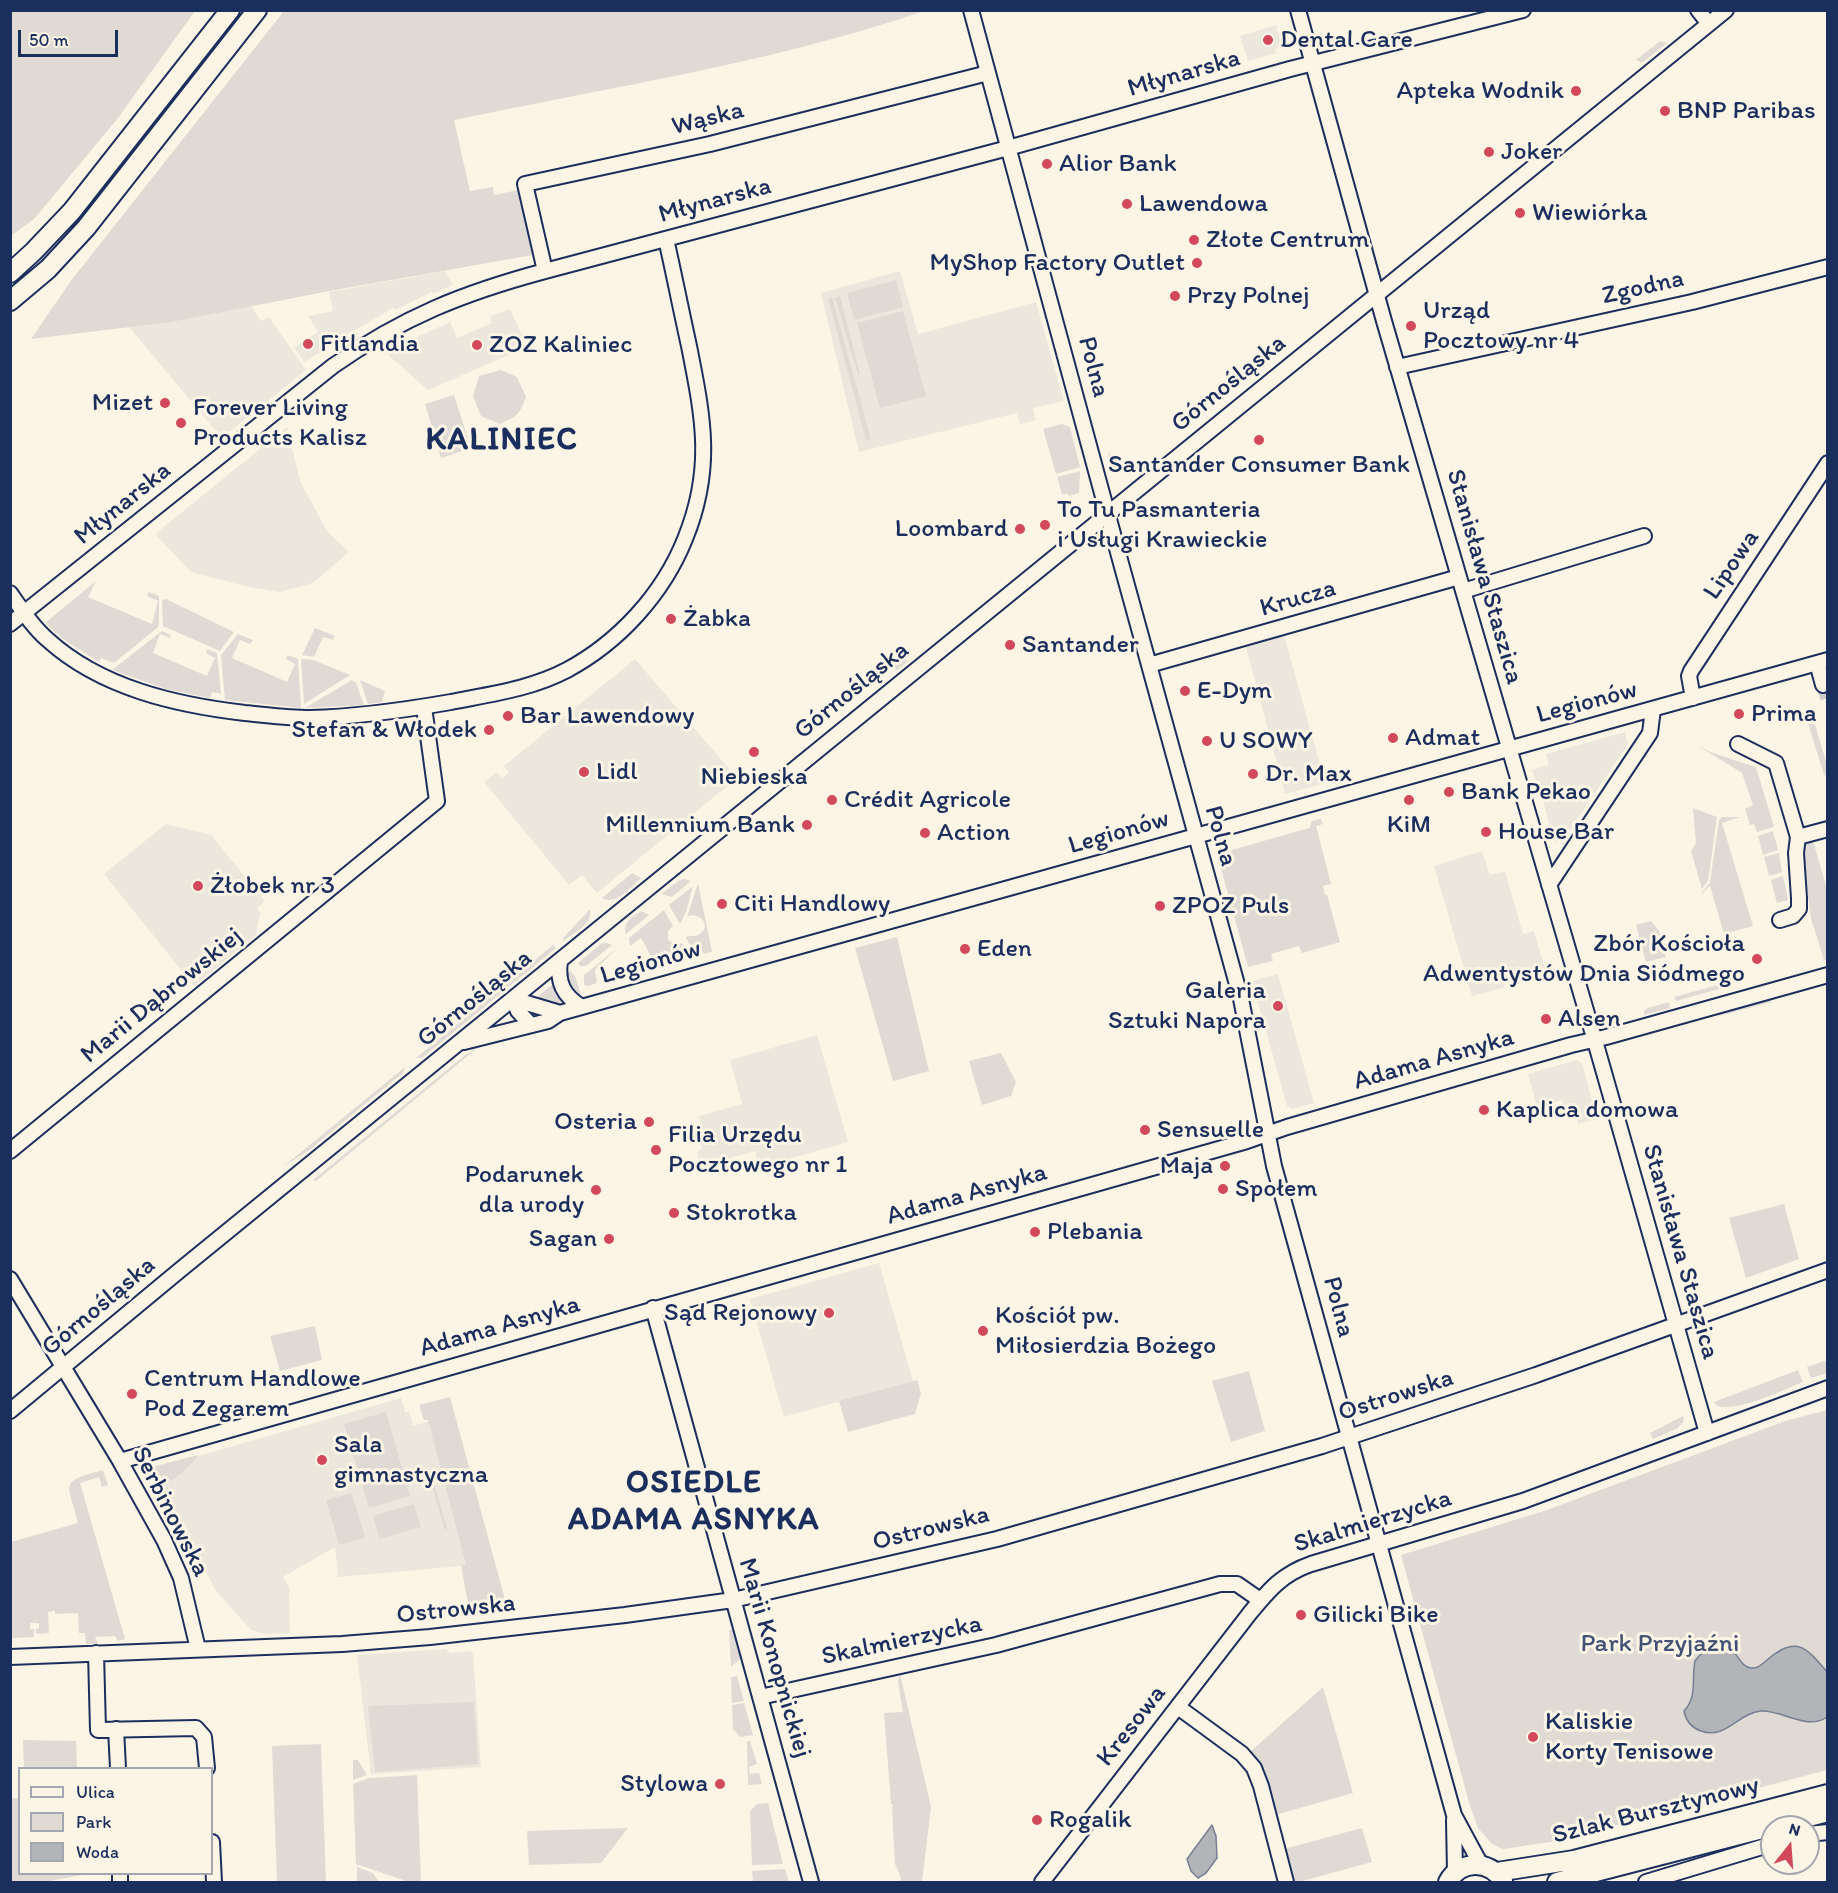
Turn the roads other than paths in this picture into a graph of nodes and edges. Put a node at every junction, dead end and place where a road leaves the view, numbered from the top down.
1 (230, 10) edge
2 (257, 10) edge
3 (971, 10) edge
4 (1298, 10) edge
5 (1523, 10) edge
6 (1698, 10) edge
7 (1726, 10) edge
8 (1709, 24) junction
9 (1313, 63) junction
10 (988, 73) junction
11 (1008, 148) junction
12 (666, 239) junction
13 (1827, 267) edge
14 (545, 271) junction
15 (10, 273) edge
16 (1377, 295) junction
17 (10, 301) edge
18 (1397, 368) junction
19 (1827, 463) edge
20 (1107, 514) junction
21 (1644, 536) dead end
22 (1459, 577) junction
23 (1463, 591) junction
24 (10, 593) edge
25 (24, 614) junction
26 (10, 624) edge
27 (1822, 661) edge
28 (1149, 666) junction
29 (1823, 685) dead end
30 (1693, 698) junction
31 (424, 706) junction
32 (1653, 709) junction
33 (1738, 744) dead end
34 (1509, 749) junction
35 (1827, 829) edge
36 (1196, 836) junction
37 (1798, 837) junction
38 (1549, 885) junction
39 (1780, 920) dead end
40 (560, 961) junction
41 (1827, 975) edge
42 (513, 999) junction
43 (582, 1007) junction
44 (560, 1013) junction
45 (531, 1025) junction
46 (1595, 1041) junction
47 (459, 1043) junction
48 (1267, 1134) junction
49 (10, 1151) edge
50 (1827, 1270) edge
51 (10, 1278) edge
52 (653, 1308) junction
53 (1676, 1325) junction
54 (63, 1368) junction
55 (1827, 1388) edge
56 (10, 1412) edge
57 (1707, 1433) junction
58 (1349, 1437) junction
59 (120, 1461) junction
60 (1379, 1544) junction
61 (733, 1600) junction
62 (1260, 1600) junction
63 (198, 1648) junction
64 (96, 1653) junction
65 (10, 1657) edge
66 (760, 1697) junction
67 (1178, 1707) junction
68 (116, 1730) junction
69 (118, 1767) edge
70 (207, 1767) edge
71 (1827, 1794) edge
72 (1827, 1812) edge
73 (1454, 1815) junction
74 (1760, 1848) edge
75 (213, 1862) edge
76 (1494, 1873) edge
77 (1451, 1877) edge
78 (214, 1882) edge
79 (811, 1882) edge
80 (1042, 1882) edge
81 (1286, 1882) edge
82 (1557, 1882) edge
83 (1646, 1882) edge

1 - 15 main road
2 - 17 main road
3 - 10 street, Polna
4 - 9 street, Stanisława Staszica
5 - 9 street, Młynarska
6 - 8 street
7 - 8 street, Górnośląska
8 - 16 street, Górnośląska
9 - 11 street, Młynarska
9 - 16 street, Stanisława Staszica
10 - 11 street, Polna
10 - 14 street, Wąska
11 - 12 street, Młynarska
11 - 20 street, Polna
12 - 14 street, Młynarska
12 - 31 street
13 - 18 street, Zgodna
14 - 25 street, Młynarska
16 - 18 street, Stanisława Staszica
16 - 20 street, Górnośląska
18 - 22 street, Stanisława Staszica
19 - 30 street, Lipowa
20 - 28 street, Polna
20 - 40 street, Górnośląska
21 - 23 street
22 - 23 street, Stanisława Staszica
22 - 28 street, Krucza
23 - 34 street, Stanisława Staszica
24 - 25 street
25 - 26 street, Młynarska
25 - 31 street
27 - 29 street
27 - 30 street, Legionów
28 - 36 street, Polna
30 - 32 street, Legionów
31 - 49 street, Marii Dąbrowskiej
32 - 34 street, Legionów
32 - 38 street
33 - 37 street
34 - 36 street, Legionów
34 - 38 street, Stanisława Staszica
35 - 37 street
36 - 43 street, Legionów
36 - 48 street, Polna
37 - 39 street
38 - 46 street, Stanisława Staszica
40 - 42 street, Górnośląska
40 - 43 street
41 - 46 street, Adama Asnyka
42 - 44 street
42 - 45 street
42 - 47 street, Górnośląska
43 - 44 street, Legionów
44 - 45 street, Legionów
45 - 47 street, Legionów
46 - 48 street, Adama Asnyka
46 - 53 street, Stanisława Staszica
47 - 54 street, Górnośląska
48 - 52 street, Adama Asnyka
48 - 58 street, Polna
50 - 53 street, Ostrowska
51 - 54 street, Serbinowska
52 - 59 street, Adama Asnyka
52 - 61 street, Marii Konopnickiej
53 - 57 street, Stanisława Staszica
53 - 58 street, Ostrowska
54 - 56 street, Górnośląska
54 - 59 street, Serbinowska
55 - 57 street, Skalmierzycka
57 - 60 street, Skalmierzycka
58 - 60 street, Polna
58 - 61 street, Ostrowska
59 - 63 street, Serbinowska
60 - 62 street, Skalmierzycka
60 - 73 street, Polna
61 - 63 street, Ostrowska
61 - 66 street, Marii Konopnickiej
62 - 66 street, Skalmierzycka
62 - 67 street, Kresowa
63 - 64 street, Ostrowska
64 - 65 street, Ostrowska
64 - 68 street
66 - 79 street, Marii Konopnickiej
67 - 80 street, Kresowa
67 - 81 street
68 - 69 street
68 - 70 street
71 - 76 main road, Szlak Bursztynowy
72 - 82 main road, Szlak Bursztynowy
73 - 76 street, Polna
73 - 77 street, Polna
74 - 83 street
75 - 78 street
76 - 77 main road, Szlak Bursztynowy

